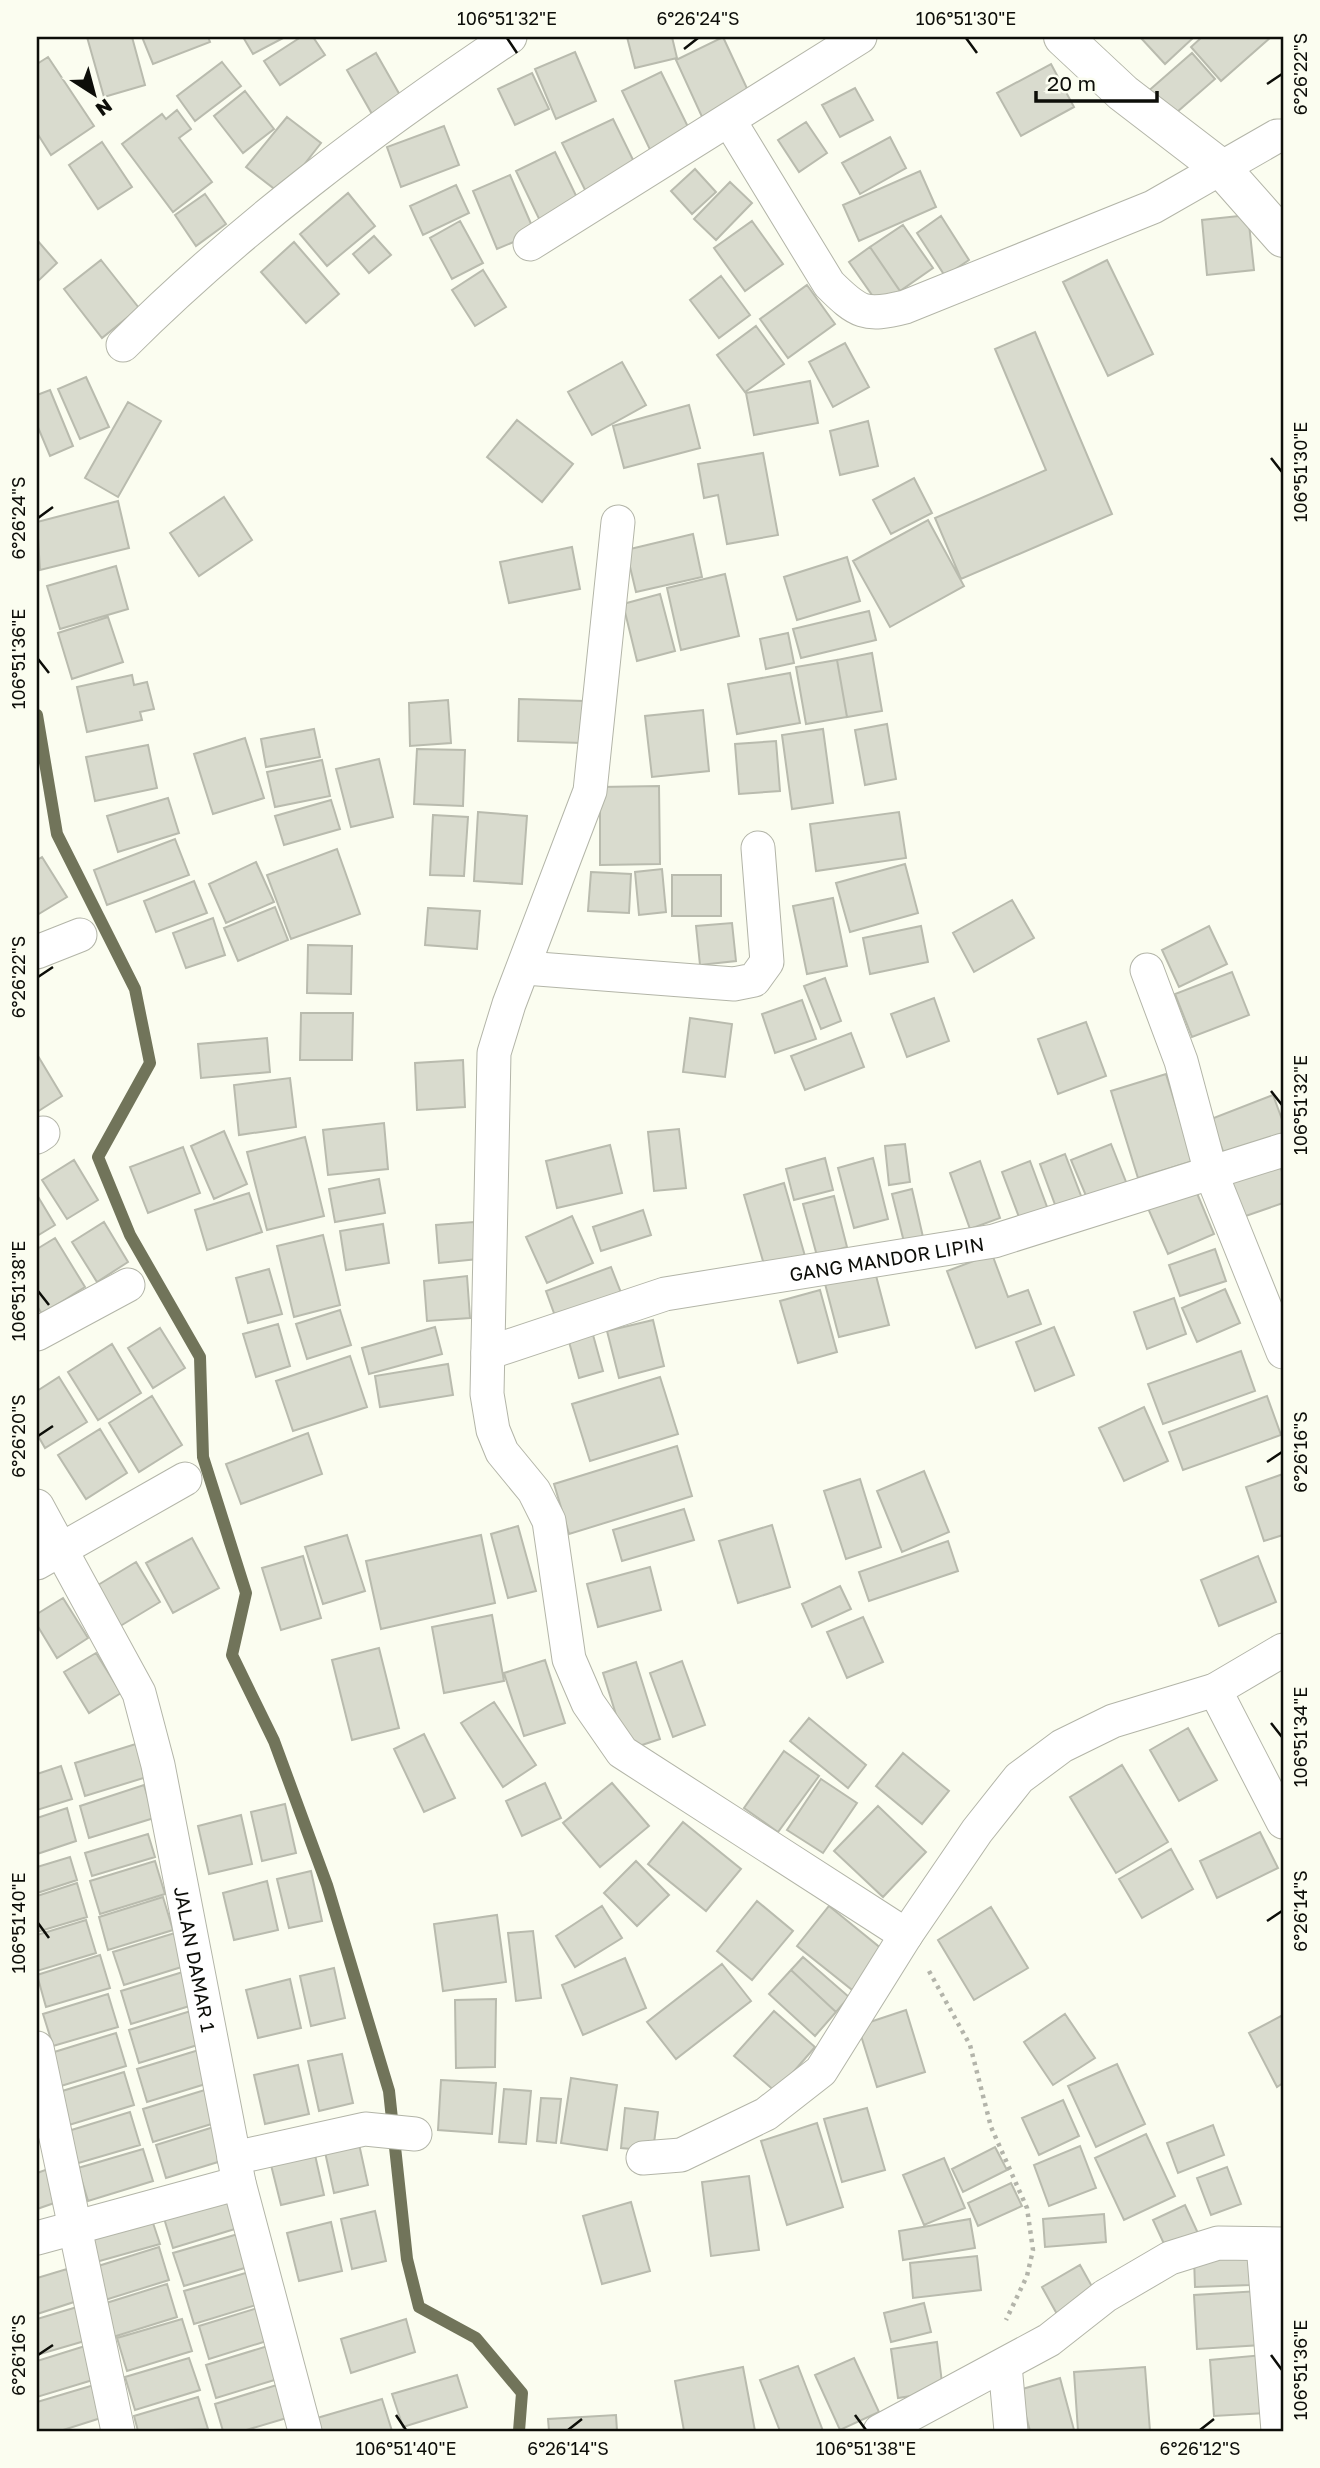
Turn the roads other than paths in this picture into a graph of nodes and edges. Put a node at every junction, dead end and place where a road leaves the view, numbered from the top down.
1 (860, 37) edge
2 (1063, 37) edge
3 (499, 40) edge
4 (729, 120) junction
5 (1281, 133) edge
6 (1222, 169) junction
7 (1283, 238) edge
8 (530, 244) dead end
9 (123, 345) dead end
10 (618, 522) dead end
11 (758, 848) dead end
12 (80, 935) dead end
13 (37, 952) edge
14 (525, 968) junction
15 (1147, 970) dead end
16 (1283, 1150) edge
17 (1211, 1173) junction
18 (128, 1285) dead end
19 (37, 1334) edge
20 (1283, 1352) edge
21 (488, 1353) junction
22 (185, 1479) dead end
23 (37, 1506) edge
24 (50, 1556) edge
25 (1283, 1650) edge
26 (1215, 1690) junction
27 (1283, 1822) edge
28 (906, 1935) junction
29 (37, 2048) edge
30 (407, 2132) dead end
31 (643, 2158) dead end
32 (237, 2171) junction
33 (74, 2227) junction
34 (37, 2238) edge
35 (1273, 2244) edge
36 (1005, 2365) junction
37 (118, 2431) edge
38 (305, 2431) edge
39 (880, 2431) edge
40 (1011, 2431) edge
41 (1278, 2431) edge

1 - 4 street
2 - 6 street
3 - 9 street
4 - 6 street
4 - 8 street
5 - 6 street
6 - 7 street
10 - 14 street
11 - 14 street
12 - 13 street
14 - 21 street
15 - 17 street
16 - 17 street, GANG MANDOR LIPIN
17 - 20 street
17 - 21 street, GANG MANDOR LIPIN
18 - 19 street
21 - 28 street
22 - 24 street
23 - 24 street, JALAN DAMAR 1
24 - 32 street, JALAN DAMAR 1
25 - 26 street
26 - 27 street
26 - 28 street
28 - 31 street
29 - 33 street
30 - 32 street
32 - 33 street
32 - 38 street, JALAN DAMAR 1
33 - 34 street
33 - 37 street
35 - 36 street
35 - 41 street
36 - 39 street
36 - 40 street

